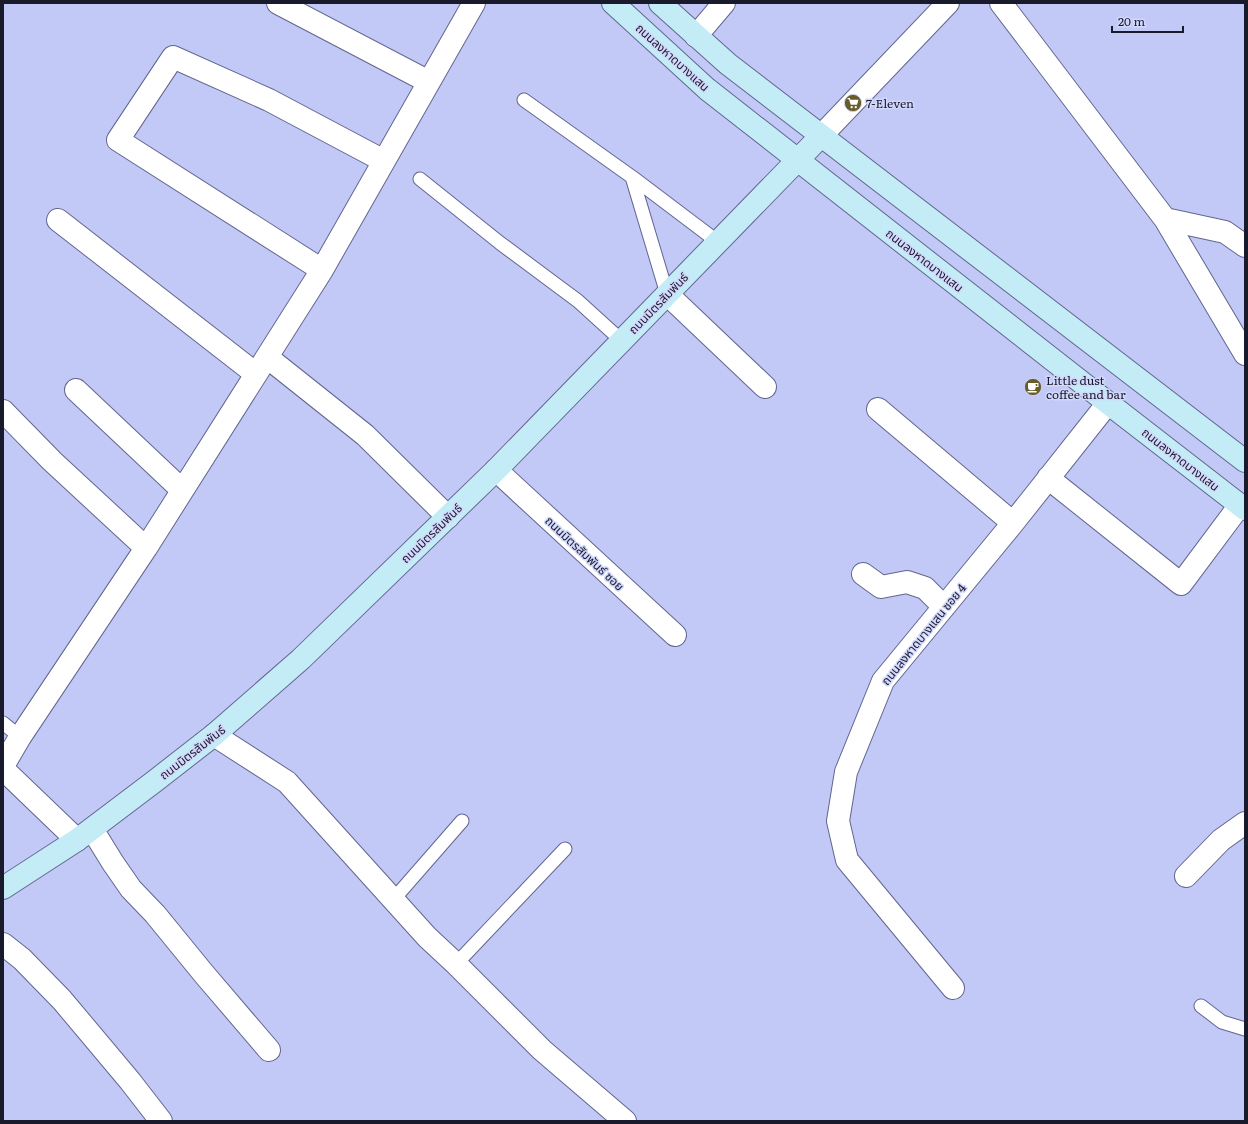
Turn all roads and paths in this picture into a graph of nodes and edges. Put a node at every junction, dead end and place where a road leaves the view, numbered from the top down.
1 (278, 3) edge
2 (474, 3) edge
3 (613, 3) edge
4 (660, 3) edge
5 (724, 3) edge
6 (948, 3) edge
7 (1001, 3) edge
8 (696, 36) junction
9 (429, 82) junction
10 (524, 100) dead end
11 (821, 136) junction
12 (798, 160) junction
13 (384, 161) junction
14 (632, 177) junction
15 (420, 179) dead end
16 (1165, 219) junction
17 (58, 220) dead end
18 (1243, 240) edge
19 (718, 242) junction
20 (322, 270) junction
21 (667, 294) junction
22 (622, 341) junction
23 (1245, 354) edge
24 (261, 366) junction
25 (765, 387) dead end
26 (76, 390) dead end
27 (1108, 403) junction
28 (878, 409) dead end
29 (3, 411) edge
30 (1245, 461) edge
31 (496, 470) junction
32 (1048, 478) junction
33 (182, 490) junction
34 (1242, 507) edge
35 (448, 517) junction
36 (1013, 523) junction
37 (146, 548) junction
38 (863, 574) dead end
39 (944, 607) junction
40 (674, 635) dead end
41 (3, 723) edge
42 (214, 735) junction
43 (20, 737) junction
44 (3, 766) edge
45 (3, 769) edge
46 (462, 821) dead end
47 (1245, 822) edge
48 (84, 835) junction
49 (565, 849) dead end
50 (1186, 876) dead end
51 (3, 888) edge
52 (393, 900) junction
53 (3, 944) edge
54 (456, 964) junction
55 (953, 988) dead end
56 (1201, 1006) dead end
57 (1245, 1030) edge
58 (269, 1050) dead end
59 (160, 1121) edge
60 (625, 1121) edge

1 - 9 street
2 - 9 street
3 - 12 main road, ถนนลงหาดบางแสน
4 - 8 main road
5 - 8 street
6 - 11 street
7 - 16 street
8 - 11 main road
9 - 13 street
10 - 14 lane
11 - 12 main road, ถนนมิตรสัมพันธ์
11 - 30 main road
12 - 19 main road, ถนนมิตรสัมพันธ์
12 - 27 main road, ถนนลงหาดบางแสน
13 - 20 street
13 - 20 street
14 - 19 lane
14 - 21 lane
15 - 22 lane
16 - 18 street
16 - 23 street
17 - 24 street
19 - 21 main road, ถนนมิตรสัมพันธ์
20 - 24 street
21 - 22 main road, ถนนมิตรสัมพันธ์
21 - 25 street
22 - 31 main road, ถนนมิตรสัมพันธ์
24 - 33 street
24 - 35 street
26 - 33 street
27 - 32 street, ถนนลงหาดบางแสน ซอย 4
27 - 34 main road, ถนนลงหาดบางแสน
28 - 36 street
29 - 37 street
31 - 35 main road, ถนนมิตรสัมพันธ์
31 - 40 street, ถนนมิตรสัมพันธ์ ซอย
32 - 34 street
32 - 36 street, ถนนลงหาดบางแสน ซอย 4
33 - 37 street
35 - 42 main road, ถนนมิตรสัมพันธ์
36 - 39 street, ถนนลงหาดบางแสน ซอย 4
37 - 43 street
38 - 39 street
39 - 55 street, ถนนลงหาดบางแสน ซอย 4
41 - 43 lane
42 - 48 main road, ถนนมิตรสัมพันธ์
42 - 52 street
43 - 44 street
45 - 48 street
46 - 52 lane
47 - 50 street
48 - 51 main road, ถนนมิตรสัมพันธ์
48 - 58 street
49 - 54 lane
52 - 54 street
53 - 59 street
54 - 60 street
56 - 57 lane

